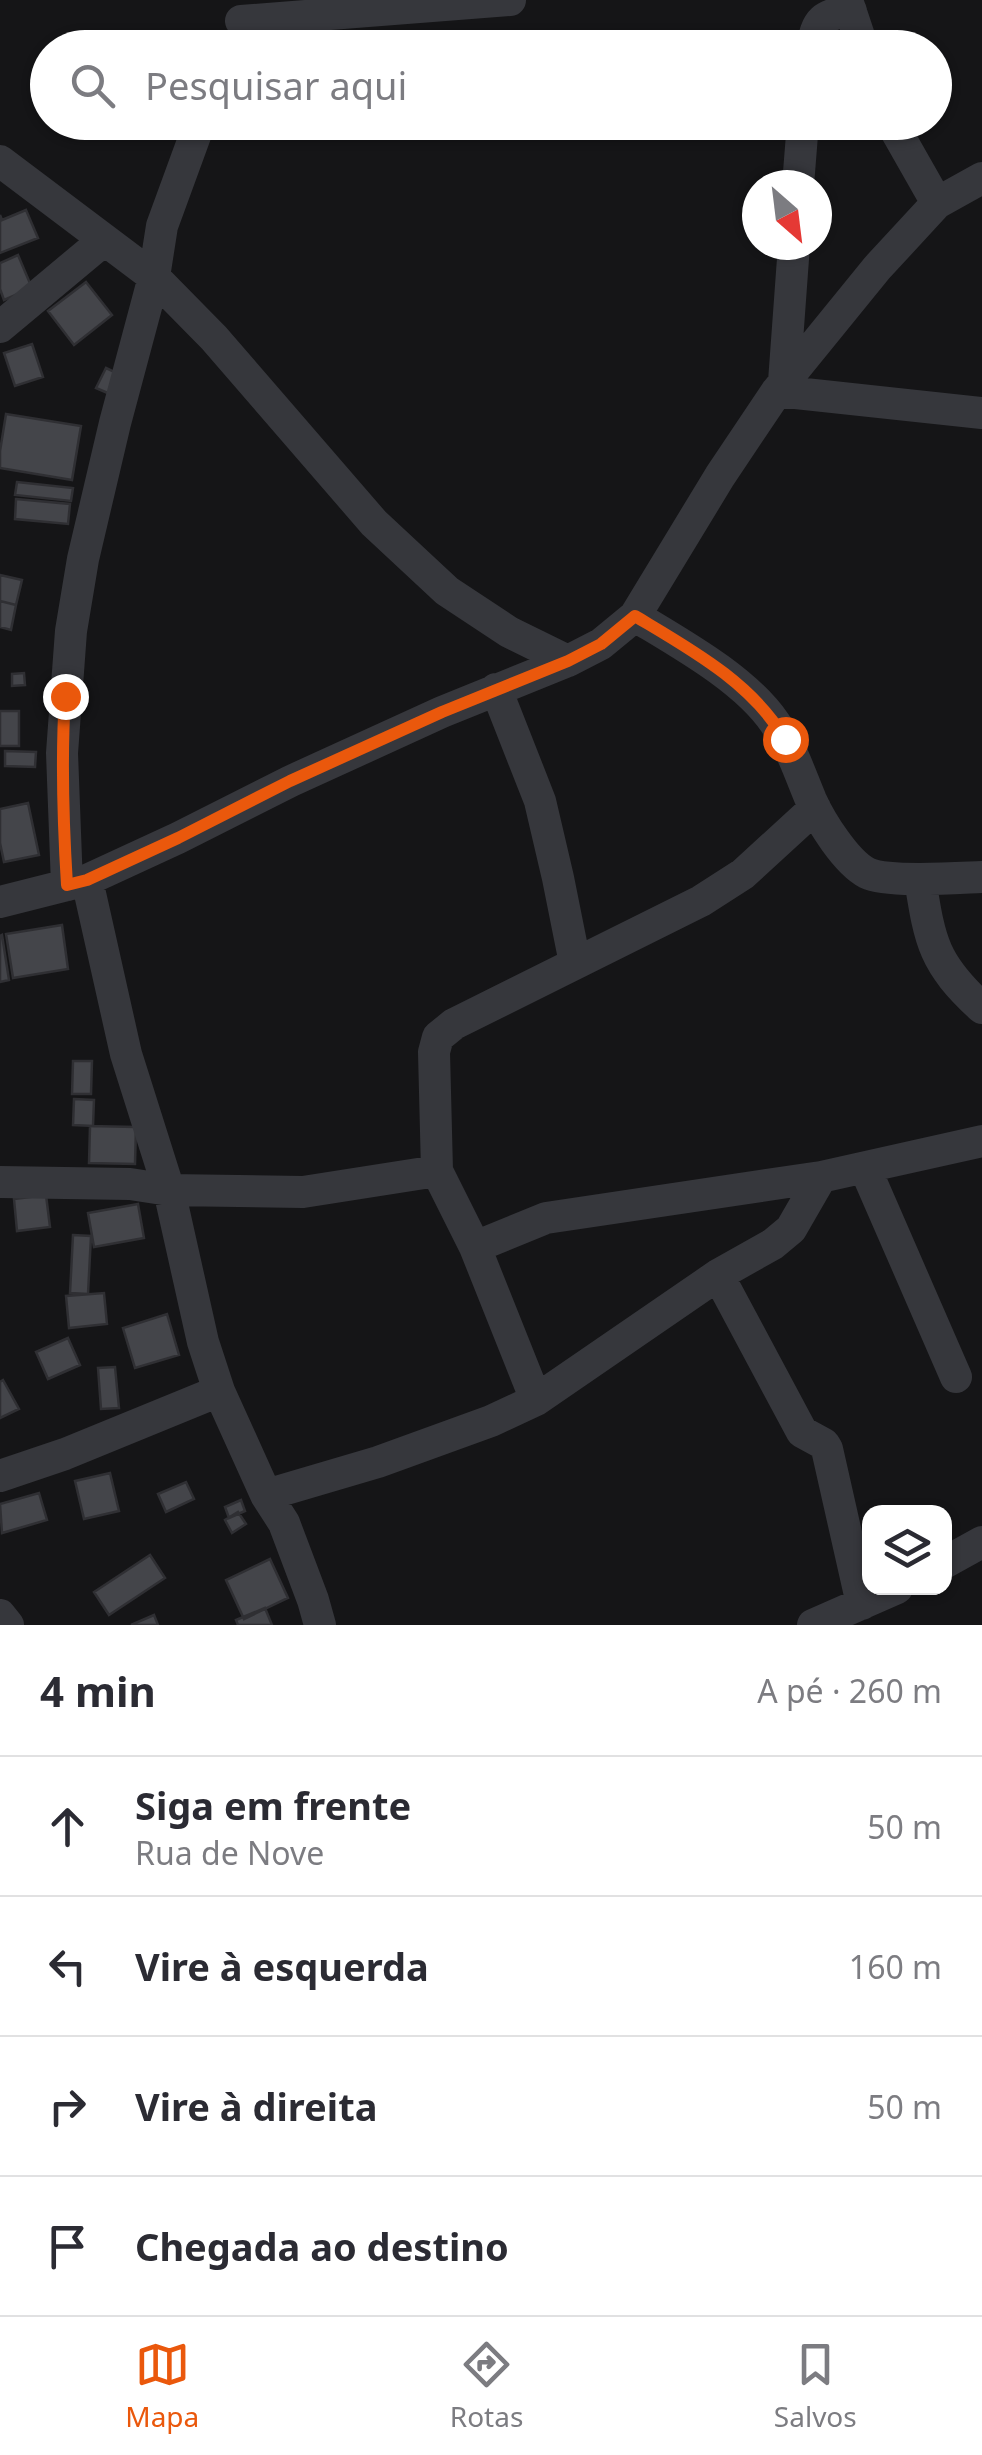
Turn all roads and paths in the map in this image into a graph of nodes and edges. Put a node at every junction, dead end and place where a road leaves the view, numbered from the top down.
1 (510, 0) edge
2 (849, 6) edge
3 (240, 23) edge
4 (815, 30) edge
5 (857, 30) edge
6 (193, 140) edge
7 (802, 140) edge
8 (901, 140) edge
9 (0, 161) edge
10 (799, 170) edge
11 (982, 178) edge
12 (937, 203) junction
13 (104, 241) junction
14 (793, 260) edge
15 (154, 277) junction
16 (0, 327) edge
17 (781, 386) junction
18 (982, 413) edge
19 (635, 616) junction
20 (568, 661) junction
21 (496, 688) junction
22 (815, 808) junction
23 (982, 876) edge
24 (920, 879) junction
25 (77, 882) junction
26 (0, 902) edge
27 (575, 963) junction
28 (982, 1008) edge
29 (982, 1141) edge
30 (865, 1168) junction
31 (437, 1171) junction
32 (821, 1177) junction
33 (0, 1182) edge
34 (168, 1190) junction
35 (475, 1248) junction
36 (718, 1275) junction
37 (956, 1377) dead end
38 (218, 1391) junction
39 (536, 1400) junction
40 (0, 1476) edge
41 (266, 1495) junction
42 (982, 1542) edge
43 (952, 1559) edge
44 (882, 1595) edge
45 (862, 1604) junction
46 (0, 1615) edge
47 (8, 1625) edge
48 (320, 1625) edge
49 (813, 1625) edge

1 - 3 street
2 - 4 street
2 - 5 street
6 - 15 street
7 - 10 street
8 - 12 street
9 - 13 street
11 - 12 street
12 - 17 street
13 - 15 street
13 - 16 street
14 - 17 street
15 - 20 street
15 - 25 street
17 - 18 street
17 - 19 street
19 - 20 street
19 - 22 street
20 - 21 street
21 - 25 street
21 - 27 street
22 - 24 street
22 - 27 street
23 - 24 street
24 - 28 street
25 - 26 street
25 - 34 street
27 - 31 street
29 - 30 street
30 - 32 street
30 - 37 street
31 - 34 street
31 - 35 street
32 - 35 street
32 - 36 street
33 - 34 street
34 - 38 street
35 - 39 street
36 - 39 street
36 - 45 street
38 - 40 street
38 - 41 street
39 - 41 street
41 - 48 street
42 - 43 street
44 - 45 street
45 - 49 street
46 - 47 street

